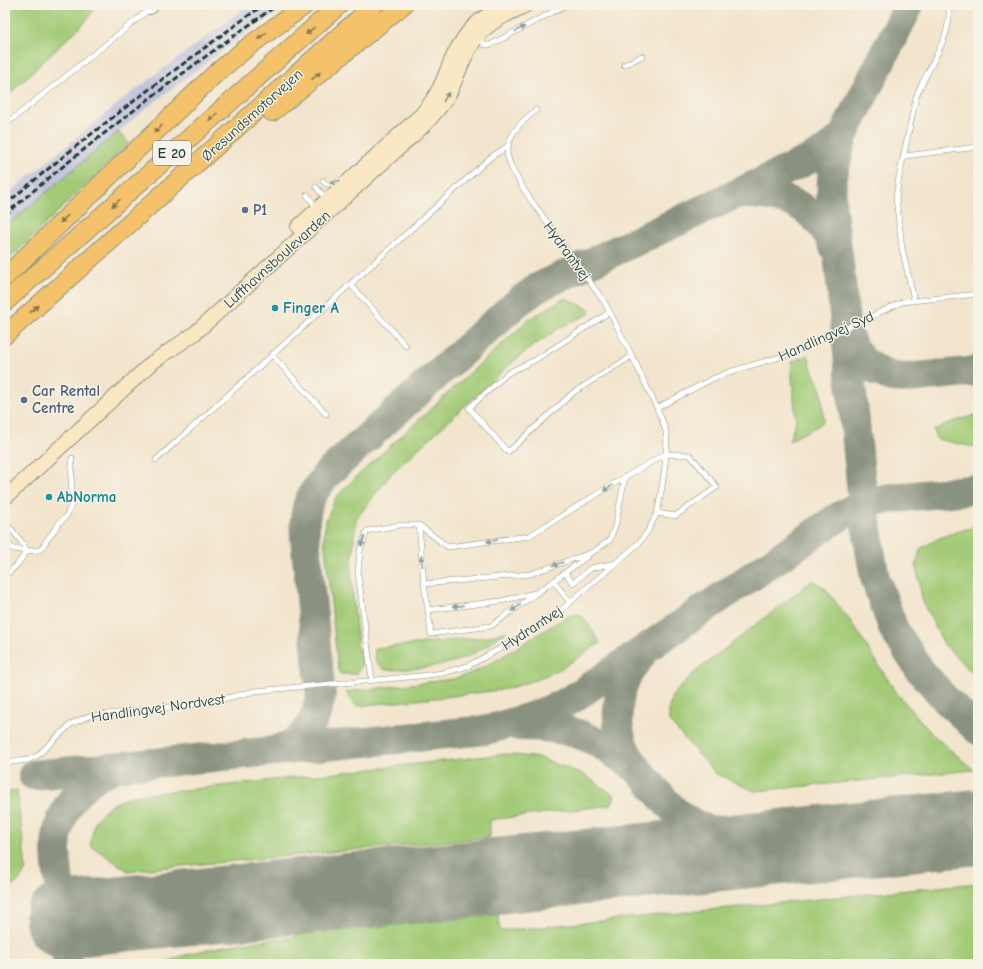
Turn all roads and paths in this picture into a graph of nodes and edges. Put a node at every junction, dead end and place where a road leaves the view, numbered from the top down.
1 (305, 5) edge
2 (340, 5) edge
3 (374, 5) edge
4 (403, 5) edge
5 (505, 5) edge
6 (526, 5) edge
7 (566, 5) edge
8 (948, 5) edge
9 (152, 7) edge
10 (475, 31) junction
11 (642, 56) dead end
12 (624, 65) dead end
13 (536, 110) dead end
14 (5, 125) edge
15 (508, 146) junction
16 (978, 147) edge
17 (904, 156) junction
18 (370, 161) junction
19 (323, 181) dead end
20 (174, 185) junction
21 (316, 187) dead end
22 (306, 195) dead end
23 (325, 207) junction
24 (5, 277) edge
25 (350, 284) junction
26 (978, 294) edge
27 (914, 300) junction
28 (5, 302) edge
29 (610, 312) junction
30 (5, 335) edge
31 (406, 346) dead end
32 (272, 355) junction
33 (632, 356) junction
34 (658, 408) junction
35 (326, 414) dead end
36 (665, 454) junction
37 (72, 458) dead end
38 (156, 460) dead end
39 (625, 477) junction
40 (5, 485) edge
41 (5, 498) edge
42 (656, 513) junction
43 (5, 522) edge
44 (419, 525) junction
45 (5, 540) edge
46 (27, 551) junction
47 (593, 552) junction
48 (617, 562) junction
49 (565, 573) junction
50 (5, 576) edge
51 (554, 581) junction
52 (424, 584) junction
53 (538, 592) junction
54 (570, 602) junction
55 (428, 610) junction
56 (372, 680) junction
57 (5, 763) edge

1 -> 24 highway
2 -> 28 highway, Øresundsmotorvejen / E 20
3 - 20 highway, Øresundsmotorvejen / E 20
20 -> 4 highway
5 - 10 street, Lufthavnsboulevarden
6 - 10 street, Lufthavnsboulevarden
10 -> 7 lane
8 - 17 lane
9 - 14 lane
10 - 18 street, Lufthavnsboulevarden
23 -> 10 street, Lufthavnsboulevarden
11 - 12 lane
13 - 15 lane
15 - 25 lane
15 - 29 lane, Hydrantvej
16 - 17 lane
17 - 27 lane
18 -> 19 lane
18 - 23 street, Lufthavnsboulevarden
30 -> 20 highway, Øresundsmotorvejen / E 20
21 - 23 lane
22 - 23 lane
23 - 40 street, Lufthavnsboulevarden
23 - 41 street, Lufthavnsboulevarden
25 - 31 lane
25 - 32 lane
26 - 27 lane, Handlingvej Syd
27 - 34 lane, Handlingvej Syd
29 - 33 lane, Hydrantvej
29 - 33 lane
32 - 35 lane
32 - 38 lane
33 - 34 lane, Hydrantvej
34 - 36 lane
36 - 39 lane
36 - 42 lane, Hydrantvej
36 - 42 lane
37 - 46 lane
39 -> 44 lane
39 - 47 lane
42 - 48 lane, Hydrantvej
43 - 46 lane
52 -> 44 lane
44 -> 56 lane
45 - 46 lane
46 - 50 lane
47 - 49 lane
47 -> 52 lane
48 - 49 lane
48 - 54 lane, Hydrantvej
49 - 51 lane
51 - 53 lane
51 - 54 lane
52 - 55 lane
53 -> 55 lane
53 -> 55 lane
54 - 56 lane, Hydrantvej
56 - 57 lane, Handlingvej Nordvest

